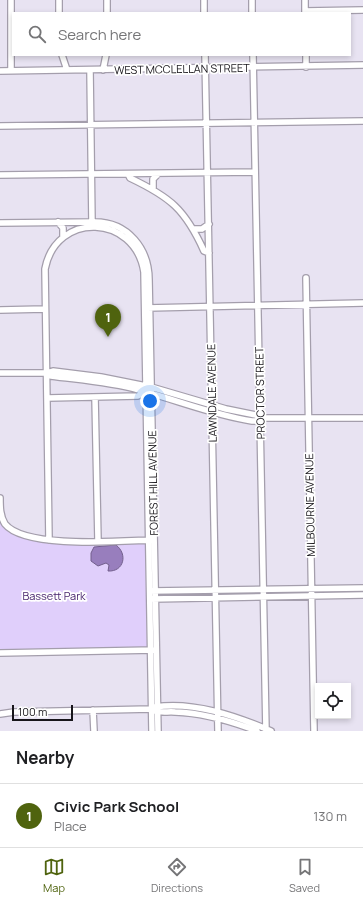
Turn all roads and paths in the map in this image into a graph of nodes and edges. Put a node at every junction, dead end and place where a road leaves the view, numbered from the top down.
1 (11, 0) edge
2 (59, 0) edge
3 (107, 0) edge
4 (204, 0) edge
5 (252, 0) edge
6 (305, 0) edge
7 (363, 10) edge
8 (59, 12) edge
9 (108, 12) edge
10 (204, 12) edge
11 (252, 12) edge
12 (305, 12) edge
13 (62, 56) edge
14 (106, 56) edge
15 (205, 56) edge
16 (253, 56) edge
17 (306, 56) edge
18 (363, 65) edge
19 (306, 67) junction
20 (206, 68) junction
21 (254, 68) junction
22 (67, 70) junction
23 (90, 70) junction
24 (103, 70) junction
25 (0, 71) edge
26 (12, 71) junction
27 (363, 73) edge
28 (363, 121) edge
29 (255, 123) junction
30 (207, 124) junction
31 (0, 126) edge
32 (90, 126) junction
33 (255, 172) junction
34 (208, 173) junction
35 (91, 174) junction
36 (128, 174) junction
37 (158, 174) junction
38 (0, 175) edge
39 (153, 189) junction
40 (57, 222) junction
41 (0, 223) edge
42 (92, 224) junction
43 (208, 224) junction
44 (194, 229) junction
45 (63, 237) junction
46 (209, 253) junction
47 (306, 278) dead end
48 (306, 304) junction
49 (363, 304) edge
50 (258, 305) junction
51 (210, 306) junction
52 (147, 308) junction
53 (45, 309) junction
54 (0, 310) edge
55 (0, 373) edge
56 (47, 373) junction
57 (148, 389) junction
58 (95, 397) junction
59 (48, 398) junction
60 (212, 405) junction
61 (212, 411) junction
62 (260, 418) junction
63 (363, 418) edge
64 (308, 419) junction
65 (0, 498) edge
66 (49, 540) junction
67 (151, 540) junction
68 (98, 541) junction
69 (363, 588) edge
70 (312, 589) junction
71 (215, 590) junction
72 (263, 590) junction
73 (152, 591) junction
74 (363, 595) edge
75 (312, 596) junction
76 (263, 597) junction
77 (215, 598) junction
78 (152, 599) junction
79 (153, 650) junction
80 (0, 653) edge
81 (151, 709) junction
82 (157, 709) junction
83 (93, 710) junction
84 (0, 714) edge
85 (217, 715) junction
86 (267, 730) edge
87 (94, 731) edge
88 (152, 731) edge
89 (158, 731) edge
90 (218, 731) edge
91 (257, 731) edge
92 (314, 731) edge

1 - 26 street
2 - 8 street
3 - 9 street
4 - 10 street
5 - 11 street
6 - 12 street
7 - 12 street
13 - 22 street
14 - 24 street
15 - 20 street, LAWNDALE AVENUE
16 - 21 street, PROCTOR STREET
17 - 19 street
18 - 19 street, WEST MCCLELLAN STREET
18 - 27 street
19 - 21 street, WEST MCCLELLAN STREET
20 - 21 street, WEST MCCLELLAN STREET
20 - 24 street, WEST MCCLELLAN STREET
20 - 30 street, LAWNDALE AVENUE
21 - 29 street, PROCTOR STREET
22 - 23 street, WEST MCCLELLAN STREET
22 - 26 street, WEST MCCLELLAN STREET
23 - 24 street, WEST MCCLELLAN STREET
23 - 32 street
25 - 26 street, WEST MCCLELLAN STREET
28 - 29 street
29 - 30 street
29 - 33 street, PROCTOR STREET
30 - 32 street
30 - 34 street, LAWNDALE AVENUE
31 - 32 street
32 - 35 street
33 - 34 street
33 - 50 street, PROCTOR STREET
34 - 37 street
34 - 43 street, LAWNDALE AVENUE
35 - 36 street
35 - 38 street
35 - 42 street
36 - 37 street
36 - 39 street
37 - 39 street
39 - 44 street
40 - 41 street, FOREST HILL AVENUE
40 - 42 street, FOREST HILL AVENUE
40 - 45 street
42 - 45 street
42 - 52 street, FOREST HILL AVENUE
43 - 44 street
43 - 46 street, LAWNDALE AVENUE
44 - 46 street
45 - 53 street
46 - 51 street, LAWNDALE AVENUE
47 - 48 street, MILBOURNE AVENUE
48 - 49 street
48 - 50 street
48 - 64 street, MILBOURNE AVENUE
50 - 51 street
50 - 62 street, PROCTOR STREET
51 - 52 street
51 - 60 street, LAWNDALE AVENUE
52 - 57 street, FOREST HILL AVENUE
53 - 54 street
53 - 56 street
55 - 56 street
56 - 57 street
56 - 59 street
57 - 58 street
57 - 60 street
57 - 61 street
57 - 67 street, FOREST HILL AVENUE
58 - 59 street
58 - 68 street
59 - 66 street
60 - 61 street, LAWNDALE AVENUE
60 - 62 street
61 - 62 street
61 - 71 street, LAWNDALE AVENUE
62 - 64 street
62 - 72 street, PROCTOR STREET
63 - 64 street
64 - 70 street, MILBOURNE AVENUE
65 - 66 street
66 - 68 street
67 - 68 street
67 - 73 street, FOREST HILL AVENUE
69 - 70 street
70 - 72 street
70 - 75 street, MILBOURNE AVENUE
71 - 72 street
71 - 73 street
71 - 77 street, LAWNDALE AVENUE
72 - 76 street, PROCTOR STREET
73 - 78 street, FOREST HILL AVENUE
74 - 75 street
75 - 76 street
75 - 92 street, MILBOURNE AVENUE
76 - 77 street
76 - 86 street, PROCTOR STREET
77 - 78 street
77 - 85 street, LAWNDALE AVENUE
78 - 79 street, FOREST HILL AVENUE
79 - 80 street
79 - 81 street, FOREST HILL AVENUE
79 - 82 street, FOREST HILL AVENUE
81 - 82 street
81 - 83 street
81 - 88 street, FOREST HILL AVENUE
82 - 85 street
82 - 89 street, FOREST HILL AVENUE
83 - 84 street
83 - 87 street
85 - 86 street
85 - 90 street, LAWNDALE AVENUE
85 - 91 street

